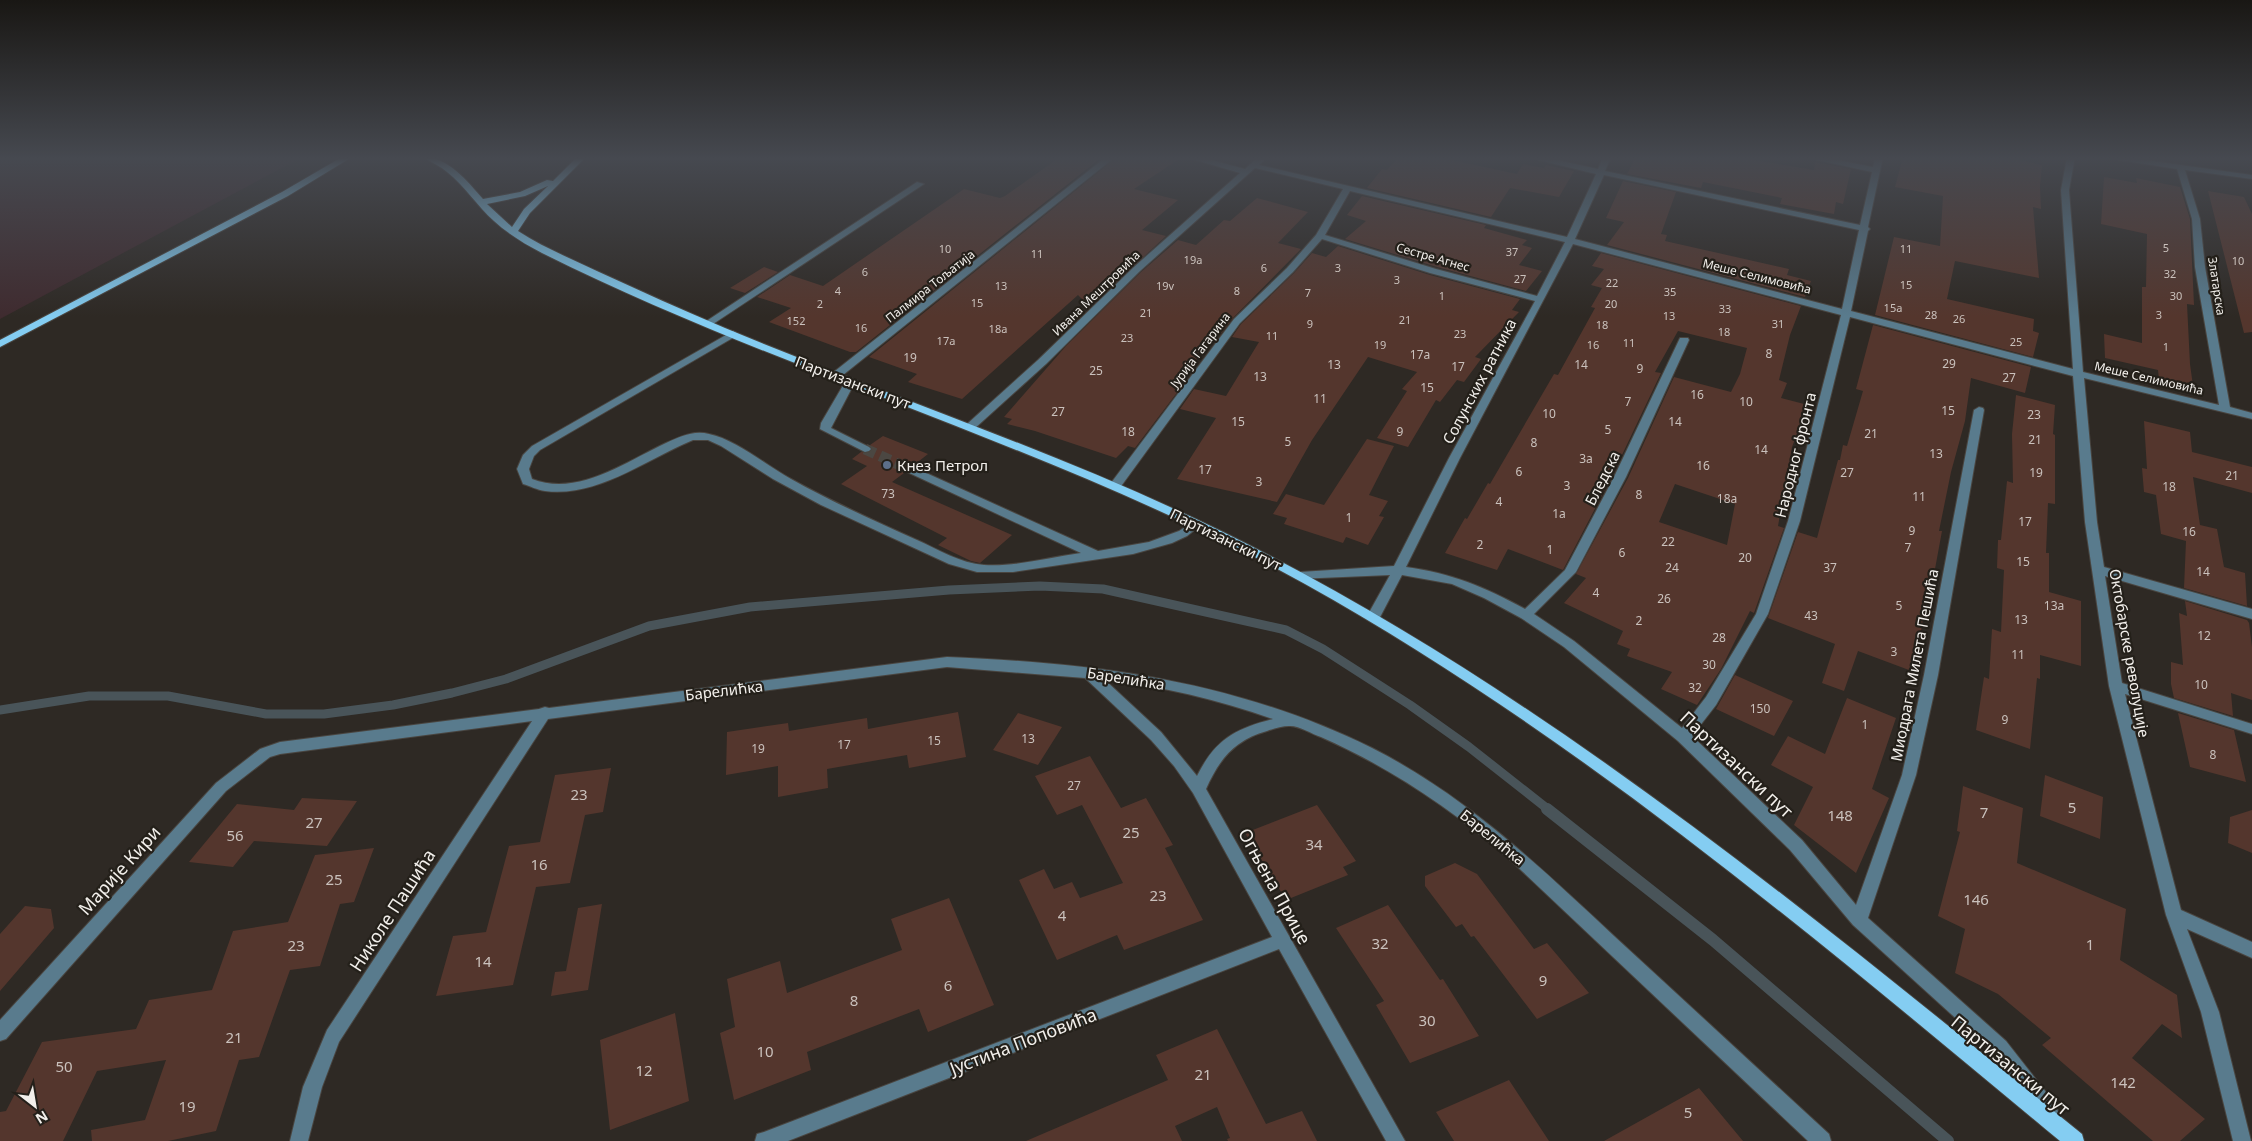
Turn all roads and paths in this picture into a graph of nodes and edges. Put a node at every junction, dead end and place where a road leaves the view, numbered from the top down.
1 (253, 210) edge
2 (490, 210) edge
3 (527, 210) edge
4 (880, 210) edge
5 (1045, 210) edge
6 (1203, 210) edge
7 (1335, 210) edge
8 (1442, 210) edge
9 (1585, 210) edge
10 (1779, 210) edge
11 (1869, 210) edge
12 (2067, 210) edge
13 (2193, 210) edge
14 (1866, 229) junction
15 (513, 232) junction
16 (1320, 236) junction
17 (1571, 242) junction
18 (1540, 300) junction
19 (1846, 312) junction
20 (707, 324) junction
21 (733, 334) junction
22 (1684, 340) dead end
23 (0, 344) edge
24 (2078, 374) junction
25 (834, 377) junction
26 (850, 382) junction
27 (2225, 409) junction
28 (1979, 410) dead end
29 (2252, 416) edge
30 (970, 427) junction
31 (865, 449) tunnel mouth
32 (909, 469) tunnel mouth
33 (1115, 486) junction
34 (1196, 524) junction
35 (1095, 554) junction
36 (2097, 569) junction
37 (1398, 570) junction
38 (1300, 576) junction
39 (2252, 614) edge
40 (1526, 615) junction
41 (1373, 618) junction
42 (1089, 673) junction
43 (2116, 686) junction
44 (545, 712) junction
45 (1290, 720) junction
46 (2252, 729) edge
47 (1683, 737) junction
48 (280, 748) joint
49 (1198, 789) junction
50 (2174, 915) junction
51 (1860, 920) junction
52 (1283, 940) junction
53 (2252, 950) edge
54 (0, 1033) edge
55 (2069, 1136) edge
56 (299, 1141) edge
57 (764, 1141) edge
58 (1396, 1141) edge
59 (1822, 1141) edge
60 (2242, 1141) edge

1 - 23 main road
2 - 15 main road, Партизански пут
3 - 15 main road
4 - 20 street
5 - 25 street, Палмира Тољатија
6 - 30 street, Ивана Мештровића
7 - 16 street, Јурија Гагарина
8 - 17 street, Меше Селимовића
9 - 17 street, Солунских ратника
10 - 14 street
11 - 14 street, Народног фронта
12 - 24 street, Октобарске револуције
13 - 27 street, Златарска
14 - 19 street, Народног фронта
15 - 20 main road, Партизански пут
16 - 18 street, Сестре Агнес
16 - 33 street, Јурија Гагарина
17 - 18 street, Солунских ратника
17 - 19 street, Меше Селимовића
18 - 37 street, Солунских ратника
19 - 24 street, Меше Селимовића
19 - 47 street, Народног фронта
20 - 21 main road, Партизански пут
21 - 25 main road, Партизански пут
21 - 35 street
22 - 40 street, Бледска
24 - 27 street, Меше Селимовића
24 - 36 street, Октобарске револуције
25 - 26 main road, Партизански пут
26 - 30 main road, Партизански пут
26 - 31 street
27 - 29 street, Меше Селимовића
28 - 51 street, Миодрага Милета Пешића
30 - 33 main road, Партизански пут
32 - 35 street
33 - 34 main road, Партизански пут
34 - 35 street
34 - 38 main road, Партизански пут
36 - 39 street
36 - 43 street, Октобарске револуције
37 - 38 street, Партизански пут
37 - 40 street, Партизански пут
37 - 41 street, Солунских ратника
38 - 41 main road, Партизански пут
40 - 47 street, Партизански пут
41 - 55 main road, Партизански пут
42 - 44 street, Барелићка
42 - 45 street, Барелићка
42 - 49 street, Огњена Прице
43 - 46 street
43 - 50 street, Октобарске револуције
44 - 48 street, Барелићка
44 - 56 street, Николе Пашића
45 - 49 street
45 - 59 street, Барелићка
47 - 51 street, Партизански пут
48 - 54 street, Марије Кири
49 - 52 street, Огњена Прице
50 - 53 street
50 - 60 street, Октобарске револуције
51 - 55 street, Партизански пут
52 - 57 street, Јустина Поповића
52 - 58 street, Огњена Прице

